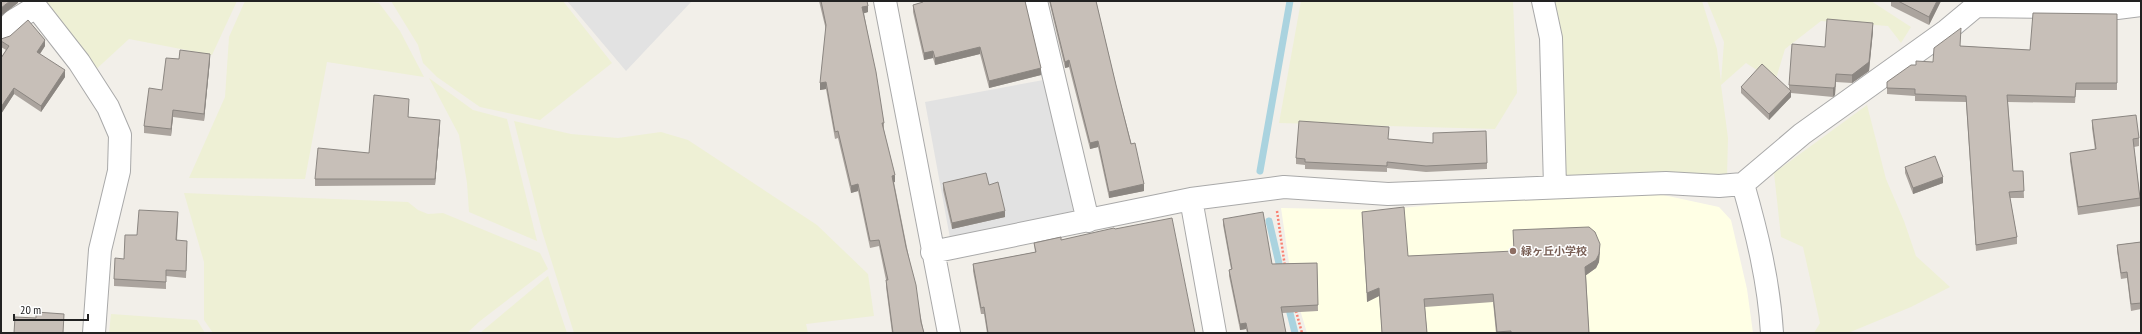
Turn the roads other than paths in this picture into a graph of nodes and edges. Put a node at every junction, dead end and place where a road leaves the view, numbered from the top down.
1 (885, 1) edge
2 (1036, 1) edge
3 (1543, 1) edge
4 (35, 4) edge
5 (2141, 5) edge
6 (1, 34) edge
7 (1743, 184) junction
8 (1554, 187) junction
9 (1192, 199) junction
10 (1088, 220) junction
11 (932, 252) junction
12 (94, 333) edge
13 (949, 333) edge
14 (1215, 333) edge
15 (1772, 333) edge

1 - 11 street
2 - 10 street
3 - 8 street
4 - 6 street
4 - 12 street
5 - 7 street
7 - 8 street
7 - 15 street
8 - 9 street
9 - 10 street
9 - 14 street
10 - 11 street
11 - 13 street

